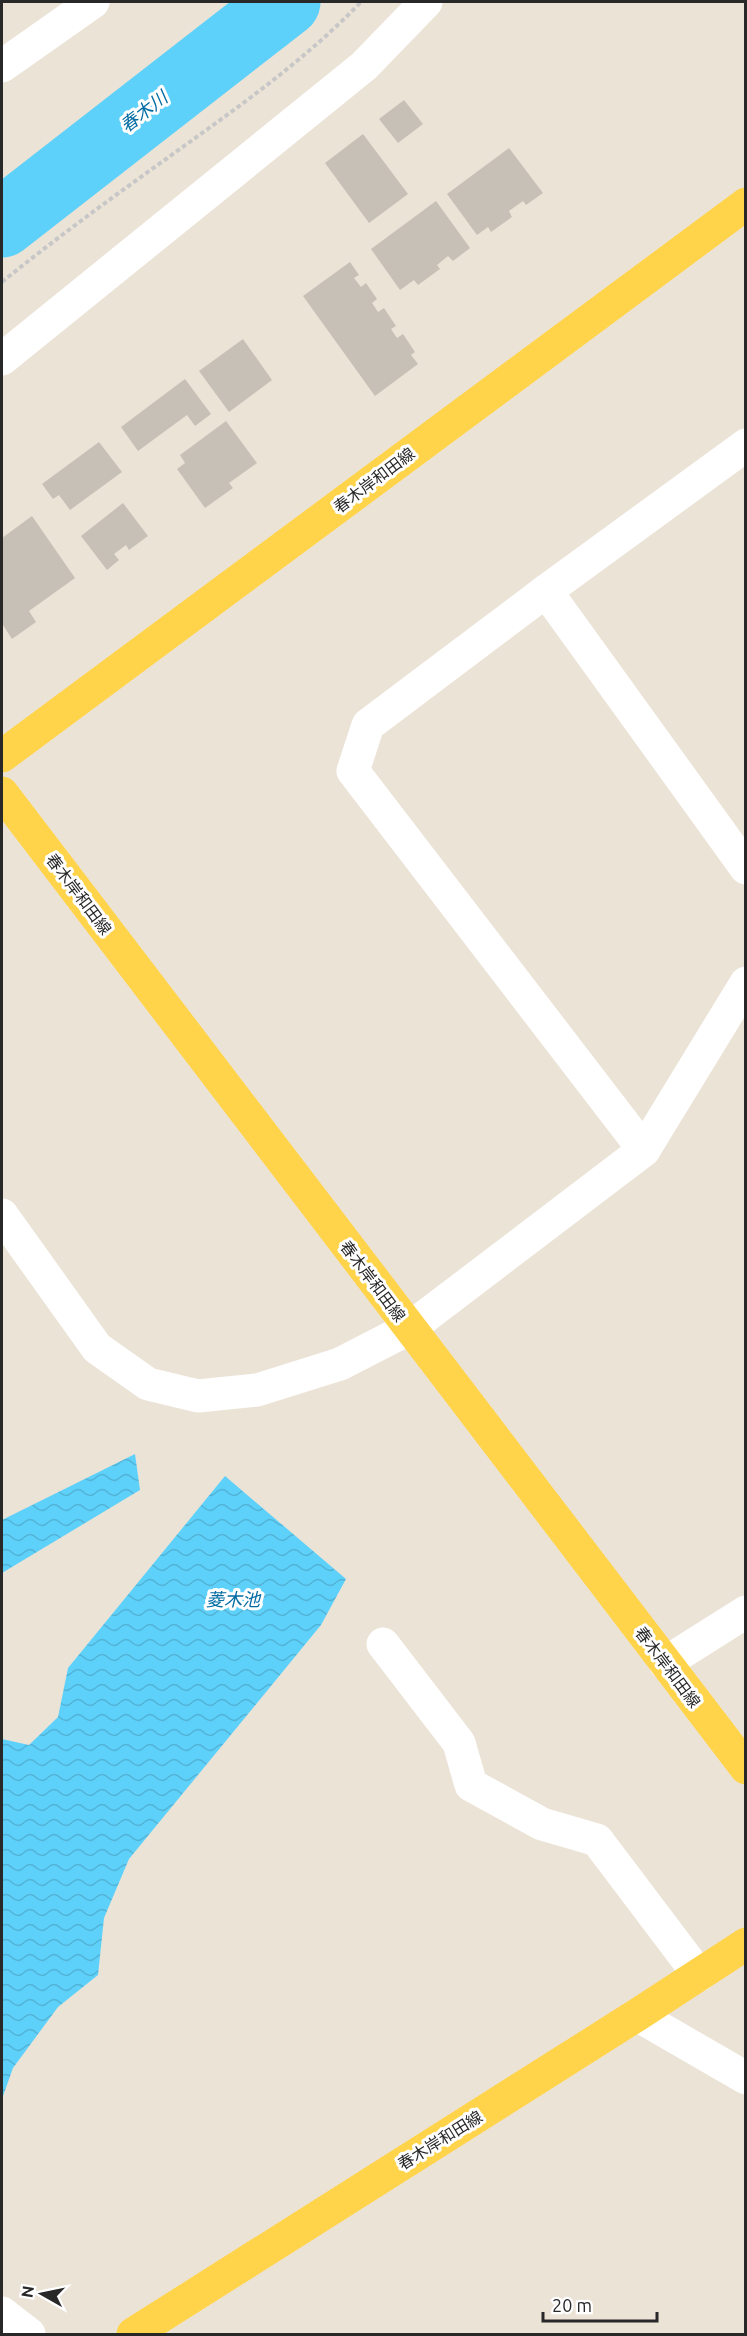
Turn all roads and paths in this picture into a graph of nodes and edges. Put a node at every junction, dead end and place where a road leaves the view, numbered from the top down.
1 (93, 2) edge
2 (361, 2) edge
3 (426, 2) edge
4 (2, 66) edge
5 (746, 204) edge
6 (2, 282) edge
7 (2, 358) edge
8 (746, 445) edge
9 (546, 591) junction
10 (2, 756) edge
11 (2, 793) edge
12 (746, 868) edge
13 (746, 982) edge
14 (644, 1150) junction
15 (2, 1215) edge
16 (410, 1328) junction
17 (746, 1612) edge
18 (383, 1644) dead end
19 (665, 1663) junction
20 (746, 1768) edge
21 (746, 1944) edge
22 (699, 1975) junction
23 (637, 2015) junction
24 (746, 2078) edge
25 (2, 2313) edge
26 (145, 2331) edge
27 (29, 2334) edge

1 - 4 street
2 - 6 path
3 - 7 street
5 - 10 main road, 春木岸和田線
8 - 9 street
9 - 12 street
9 - 14 street
11 - 16 main road, 春木岸和田線
13 - 14 street
14 - 16 street
15 - 16 street
16 - 19 main road, 春木岸和田線
17 - 19 street
18 - 22 street
19 - 20 main road, 春木岸和田線
21 - 22 main road, 春木岸和田線
22 - 23 main road, 春木岸和田線
23 - 24 street
23 - 26 main road, 春木岸和田線
25 - 27 street

